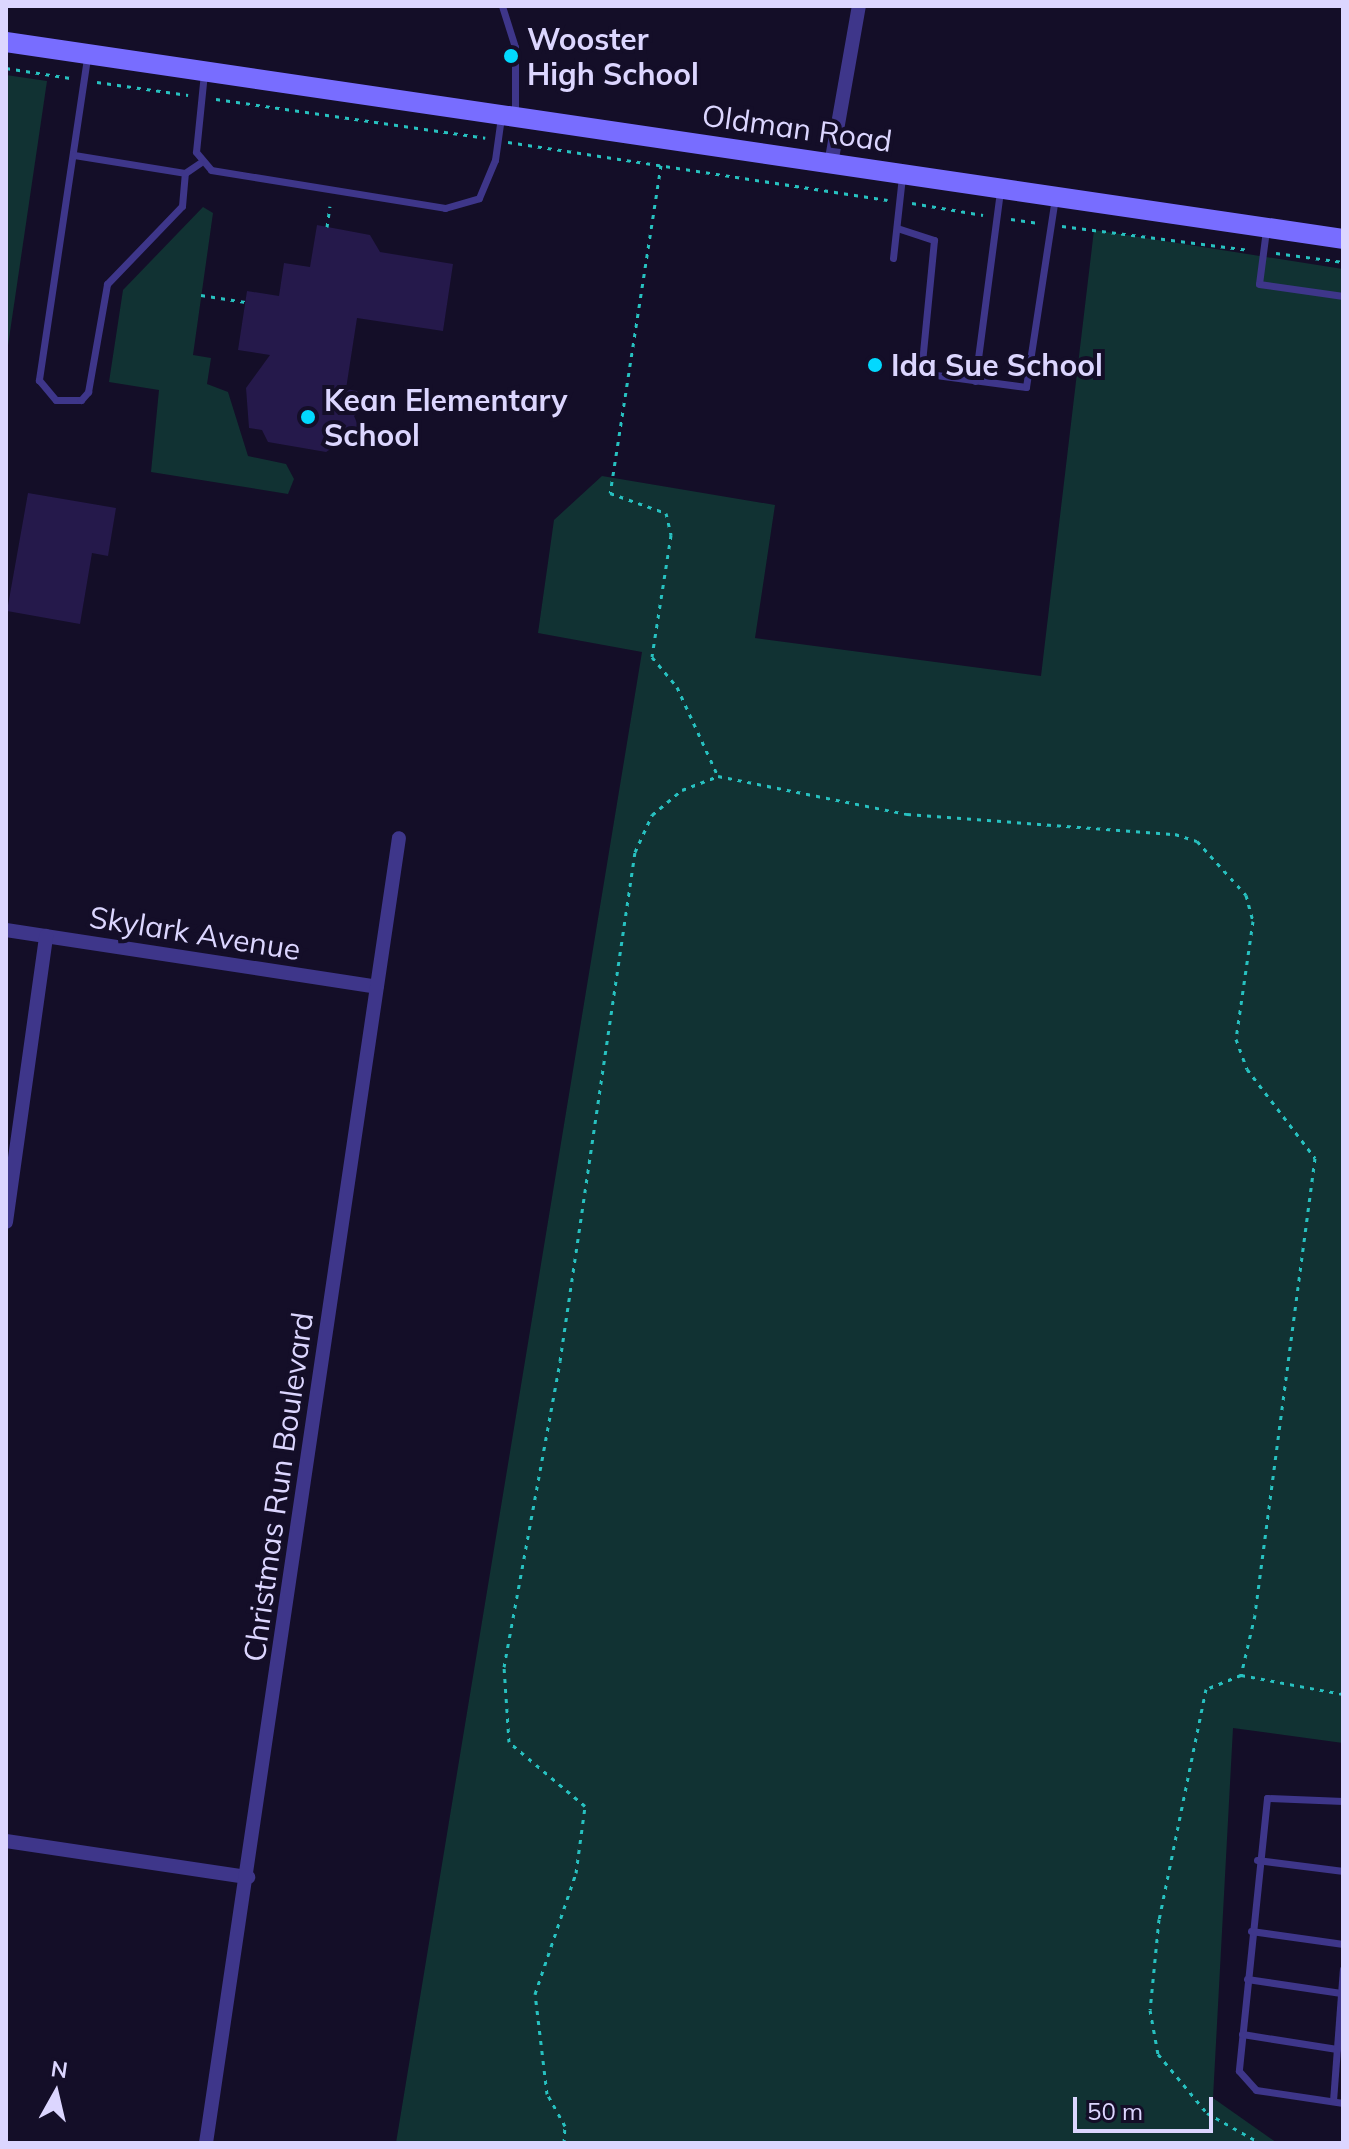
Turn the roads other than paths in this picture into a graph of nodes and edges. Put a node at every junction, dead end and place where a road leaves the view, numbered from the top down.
1 (502, 6) edge
2 (859, 6) edge
3 (6, 42) edge
4 (88, 55) junction
5 (204, 71) junction
6 (508, 118) junction
7 (74, 155) junction
8 (200, 163) junction
9 (831, 164) junction
10 (185, 173) junction
11 (902, 174) junction
12 (1001, 188) junction
13 (1055, 197) junction
14 (897, 228) junction
15 (1267, 228) junction
16 (1343, 239) edge
17 (893, 258) dead end
18 (1343, 296) edge
19 (975, 381) junction
20 (399, 838) dead end
21 (6, 930) edge
22 (46, 936) junction
23 (377, 987) junction
24 (6, 1222) edge
25 (1343, 1801) edge
26 (6, 1841) edge
27 (1257, 1860) junction
28 (1343, 1871) edge
29 (248, 1877) junction
30 (1251, 1931) junction
31 (1343, 1944) edge
32 (1343, 1969) edge
33 (1247, 1979) junction
34 (1341, 1993) edge
35 (1242, 2034) junction
36 (1337, 2049) junction
37 (1333, 2101) junction
38 (1343, 2103) edge
39 (206, 2143) edge

1 - 6 lane
2 - 9 street
3 - 4 street, Oldman Road
4 - 5 street, Oldman Road
4 - 7 lane
5 - 6 street, Oldman Road
5 - 8 lane
6 - 8 lane
6 - 9 street, Oldman Road
7 - 10 lane
7 - 10 lane
8 - 10 lane
9 - 11 street, Oldman Road
11 - 12 street, Oldman Road
11 - 14 lane
12 - 13 street, Oldman Road
12 - 19 lane
13 - 15 street, Oldman Road
13 - 19 lane
14 - 17 lane
14 - 19 lane
15 - 16 street, Oldman Road
15 - 18 lane
20 - 23 street, Christmas Run Boulevard
21 - 22 street, Skylark Avenue
22 - 23 street, Skylark Avenue
22 - 24 street
23 - 29 street, Christmas Run Boulevard
25 - 27 lane
26 - 29 street
27 - 28 lane
27 - 30 lane
29 - 39 street, Christmas Run Boulevard
30 - 31 lane
30 - 33 lane
32 - 34 lane
33 - 34 lane
33 - 35 lane
34 - 36 lane
35 - 36 lane
35 - 37 lane
36 - 37 lane
37 - 38 lane

